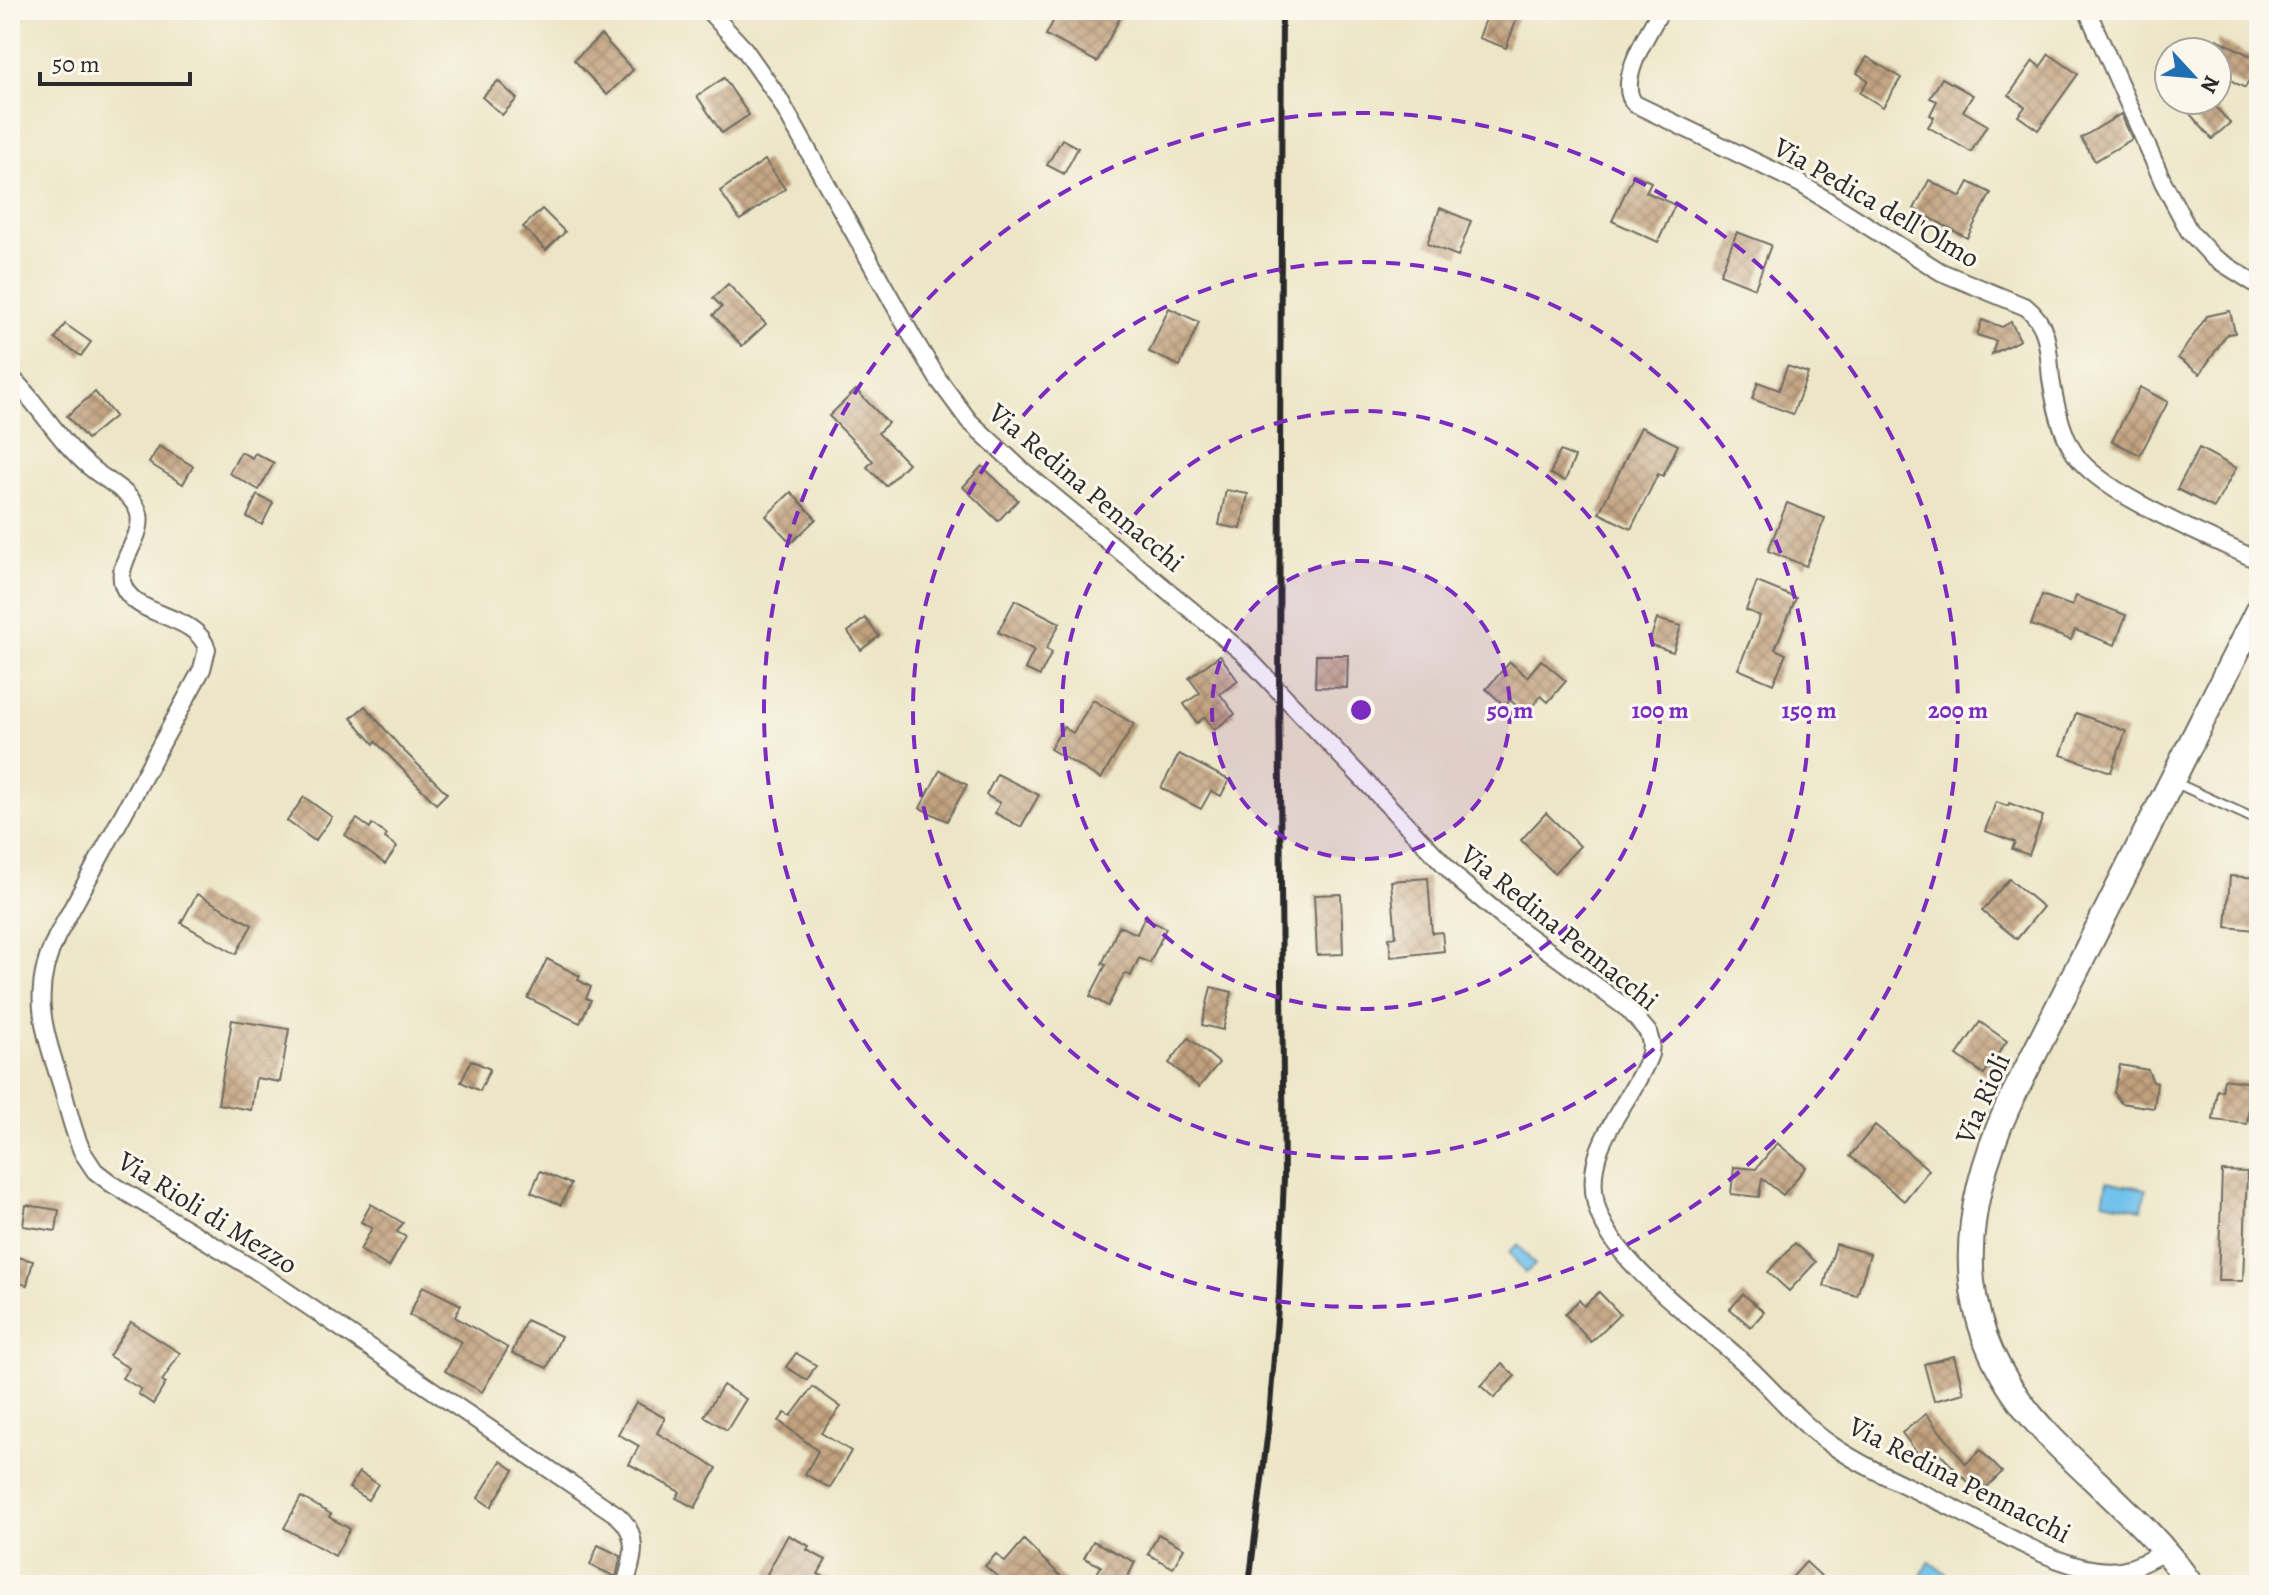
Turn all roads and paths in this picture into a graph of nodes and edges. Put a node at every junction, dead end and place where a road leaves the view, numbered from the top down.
1 (708, 10) edge
2 (1661, 10) edge
3 (2087, 10) edge
4 (2259, 286) edge
5 (10, 376) edge
6 (2259, 561) edge
7 (2259, 608) edge
8 (2172, 780) junction
9 (2259, 821) edge
10 (2165, 1551) junction
11 (625, 1585) edge
12 (2191, 1585) edge

1 - 10 street, Via Redina Pennacchi
2 - 6 street, Via Pedica dell'Olmo
3 - 4 street
5 - 11 street, Via Rioli di Mezzo
7 - 8 main road, Via Rioli
8 - 9 lane
8 - 10 main road, Via Rioli
10 - 12 main road, Via Rioli

